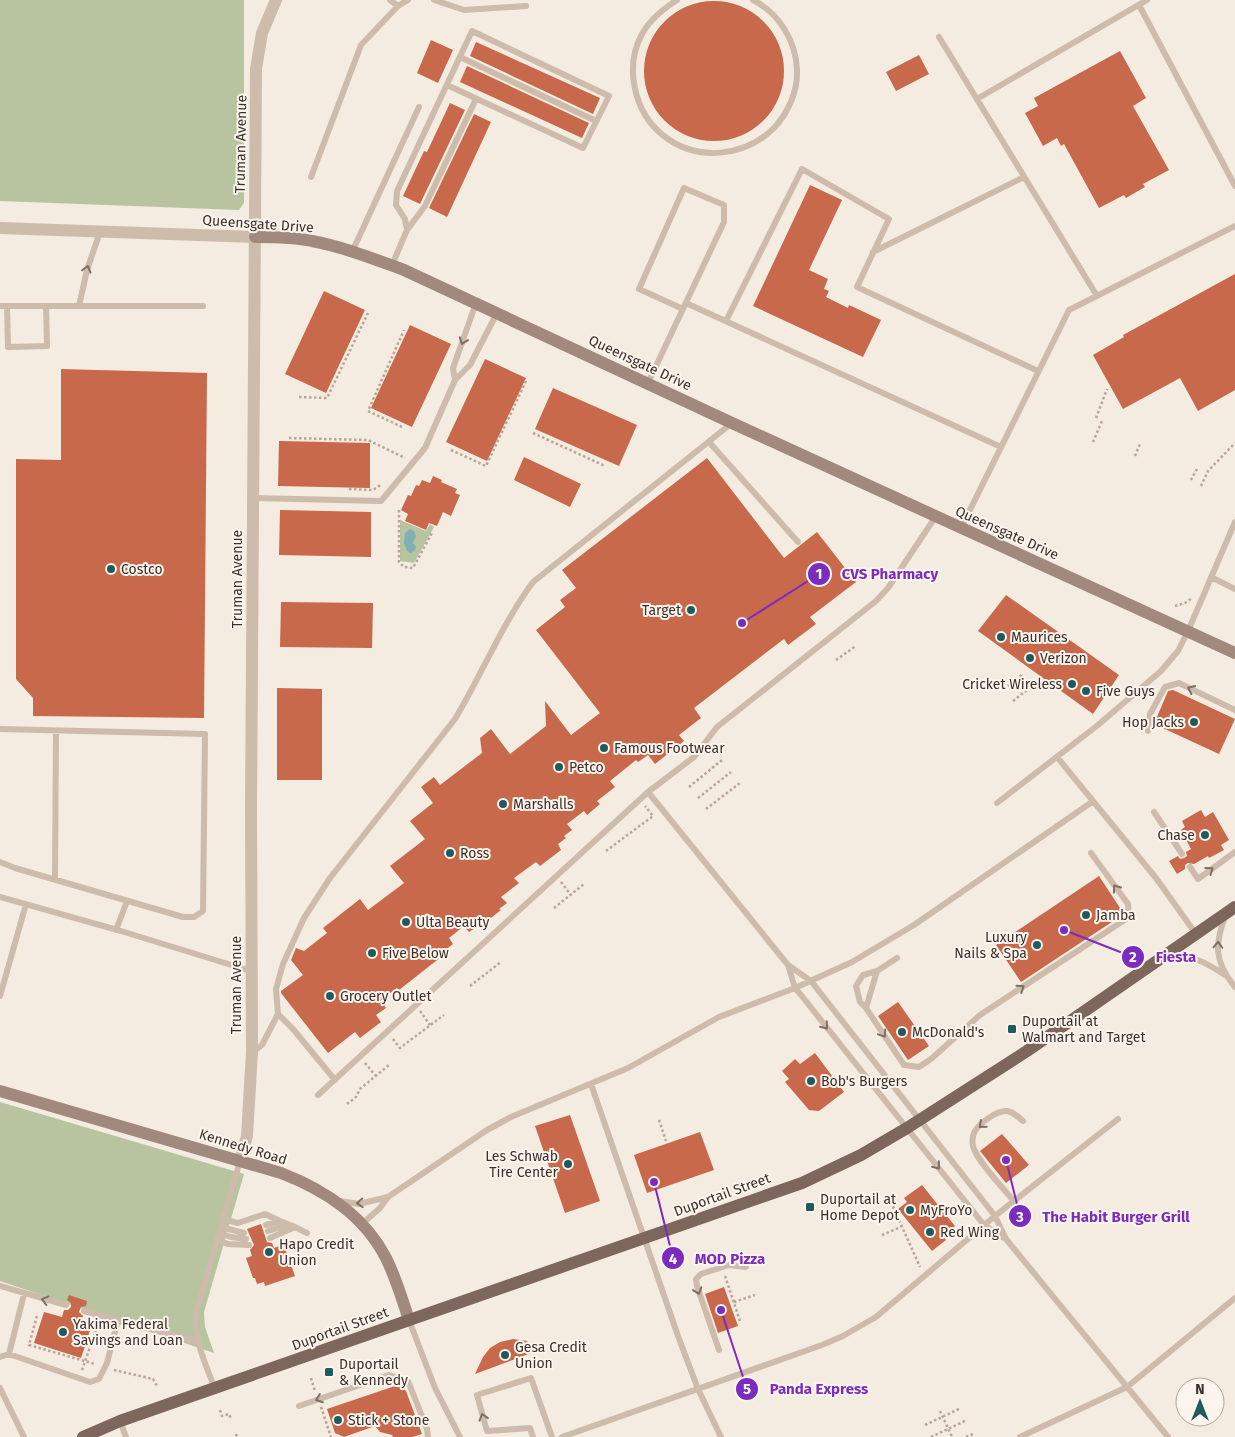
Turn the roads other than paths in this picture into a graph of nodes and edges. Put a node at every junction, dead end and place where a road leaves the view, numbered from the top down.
1 (276, 0) edge
2 (390, 0) edge
3 (408, 0) edge
4 (434, 0) edge
5 (677, 0) edge
6 (753, 0) edge
7 (1147, 0) edge
8 (1138, 5) junction
9 (398, 6) junction
10 (526, 6) dead end
11 (939, 37) dead end
12 (460, 57) junction
13 (447, 85) junction
14 (476, 99) junction
15 (977, 99) junction
16 (419, 107) dead end
17 (596, 121) junction
18 (311, 177) dead end
19 (1024, 177) junction
20 (1235, 186) edge
21 (1235, 226) edge
22 (0, 228) edge
23 (408, 230) junction
24 (100, 232) junction
25 (255, 237) junction
26 (352, 252) junction
27 (873, 252) junction
28 (392, 265) junction
29 (1097, 296) junction
30 (476, 304) junction
31 (4, 306) edge
32 (46, 306) junction
33 (79, 306) junction
34 (203, 306) dead end
35 (685, 306) junction
36 (497, 313) junction
37 (726, 321) junction
38 (1038, 371) junction
39 (455, 380) junction
40 (648, 384) junction
41 (732, 423) junction
42 (709, 442) junction
43 (1001, 447) junction
44 (253, 498) junction
45 (936, 516) junction
46 (1235, 522) edge
47 (961, 528) junction
48 (798, 542) dead end
49 (1211, 577) junction
50 (1235, 589) edge
51 (1188, 631) junction
52 (1235, 653) edge
53 (1235, 710) edge
54 (0, 729) edge
55 (56, 730) junction
56 (1148, 731) dead end
57 (1056, 757) junction
58 (648, 792) junction
59 (1092, 802) junction
60 (997, 803) dead end
61 (1154, 812) dead end
62 (1235, 852) edge
63 (1090, 853) dead end
64 (1182, 854) dead end
65 (0, 862) edge
66 (1190, 867) dead end
67 (55, 879) junction
68 (0, 897) edge
69 (127, 901) junction
70 (26, 904) junction
71 (1231, 910) edge
72 (116, 930) junction
73 (1196, 934) junction
74 (1164, 956) junction
75 (897, 958) dead end
76 (788, 965) junction
77 (251, 971) junction
78 (877, 971) junction
79 (1226, 976) junction
80 (811, 981) junction
81 (1235, 987) edge
82 (795, 988) junction
83 (0, 996) edge
84 (866, 1008) junction
85 (278, 1014) junction
86 (252, 1052) junction
87 (335, 1080) junction
88 (591, 1084) junction
89 (0, 1091) edge
90 (318, 1095) dead end
91 (1118, 1119) dead end
92 (920, 1120) junction
93 (1022, 1122) dead end
94 (907, 1128) junction
95 (240, 1161) junction
96 (388, 1197) junction
97 (332, 1198) junction
98 (1014, 1201) junction
99 (995, 1216) junction
100 (223, 1219) junction
101 (280, 1220) junction
102 (362, 1224) junction
103 (984, 1225) junction
104 (295, 1227) junction
105 (219, 1233) junction
106 (307, 1233) dead end
107 (645, 1239) junction
108 (1006, 1239) junction
109 (746, 1267) dead end
110 (0, 1286) edge
111 (24, 1294) junction
112 (1235, 1298) edge
113 (66, 1305) dead end
114 (84, 1311) dead end
115 (118, 1320) junction
116 (409, 1320) junction
117 (198, 1342) junction
118 (719, 1350) dead end
119 (9, 1354) junction
120 (0, 1357) edge
121 (1127, 1387) junction
122 (0, 1388) edge
123 (215, 1389) junction
124 (698, 1389) junction
125 (299, 1406) dead end
126 (120, 1421) junction
127 (24, 1437) edge
128 (83, 1437) edge
129 (126, 1437) edge
130 (428, 1437) edge
131 (460, 1437) edge
132 (533, 1437) edge
133 (552, 1437) edge
134 (562, 1437) edge
135 (721, 1437) edge
136 (1020, 1437) edge
137 (1168, 1437) edge

1 - 25 street, Truman Avenue
2 - 9 lane
3 - 9 lane
4 - 10 lane
5 - 6 lane
7 - 8 lane
8 - 15 lane
8 - 20 lane
9 - 18 lane
11 - 15 lane
12 - 13 lane
12 - 17 lane
12 - 17 lane
13 - 14 lane
13 - 23 lane
14 - 17 lane
14 - 23 lane
15 - 19 lane
16 - 26 lane
19 - 27 lane
19 - 29 lane
21 - 29 lane
22 - 24 street, Queensgate Drive
23 - 28 lane
24 - 25 street, Queensgate Drive
33 -> 24 lane
25 - 26 street, Queensgate Drive
25 - 44 street, Truman Avenue
26 - 28 street, Queensgate Drive
27 - 37 lane
27 - 38 lane
28 - 30 street, Queensgate Drive
29 - 38 lane
30 - 36 street, Queensgate Drive
30 -> 39 lane
31 - 32 lane
31 - 32 lane
32 - 33 lane
33 - 34 lane
35 - 35 lane
35 - 37 lane
35 - 40 lane
36 - 39 lane
36 - 40 street, Queensgate Drive
37 - 43 lane
38 - 43 lane
39 - 44 lane
40 - 41 street, Queensgate Drive
41 - 42 lane
41 - 45 street, Queensgate Drive
42 - 48 lane
42 - 85 lane
43 - 47 lane
44 - 77 street, Truman Avenue
45 - 47 street, Queensgate Drive
45 - 58 lane
46 - 49 lane
47 - 51 street, Queensgate Drive
49 - 50 lane
49 - 51 lane
51 - 52 street, Queensgate Drive
51 - 57 lane
53 -> 56 lane
54 - 55 lane
55 - 67 lane
55 - 69 lane
57 - 59 lane
57 - 60 lane
58 - 76 lane
58 - 87 lane
59 - 73 lane
59 - 80 lane
61 - 64 lane
66 -> 62 lane
84 -> 63 lane
65 - 67 lane
67 - 69 lane
68 - 70 lane
69 - 72 lane
70 - 72 lane
70 - 83 lane
71 - 73 main road, Duportail Street
79 -> 71 lane
72 - 77 lane
73 - 74 main road, Duportail Street
74 - 79 lane
74 - 92 main road, Duportail Street
75 - 78 lane
76 - 80 lane
76 - 82 lane
77 - 86 street, Truman Avenue
78 - 84 lane
78 - 84 lane
79 - 81 lane
80 - 82 lane
80 - 92 lane
82 - 88 lane
82 -> 94 lane
85 - 86 lane
85 - 87 lane
86 - 95 street, Truman Avenue
87 - 90 lane
88 - 96 lane
88 - 107 lane
89 - 95 street, Kennedy Road
91 - 98 lane
92 - 94 main road, Duportail Street
92 - 99 lane
93 -> 98 lane
94 -> 103 lane
94 - 107 main road, Duportail Street
95 - 97 street, Kennedy Road
95 - 100 lane
96 -> 97 lane
96 - 102 lane
97 - 102 street, Kennedy Road
98 - 99 lane
99 - 103 lane
99 - 108 lane
100 - 101 lane
100 - 105 lane
101 - 104 lane
101 - 104 lane
102 - 116 street, Kennedy Road
103 - 108 lane
103 - 124 lane
104 - 106 lane
105 - 105 lane
105 - 117 lane
107 - 116 main road, Duportail Street
107 - 124 lane
108 - 121 lane
109 -> 118 lane
110 - 111 lane
113 -> 111 lane
111 - 119 lane
112 - 121 lane
114 - 115 lane
115 - 117 lane
115 - 119 lane
116 - 123 main road, Duportail Street
116 - 131 lane
117 - 123 lane
119 - 120 lane
121 - 136 lane
121 - 137 lane
122 - 127 lane
123 - 126 main road, Duportail Street
124 - 134 lane
124 - 135 lane
130 -> 125 lane
126 - 128 main road, Duportail Street
126 - 129 lane
132 -> 133 lane

